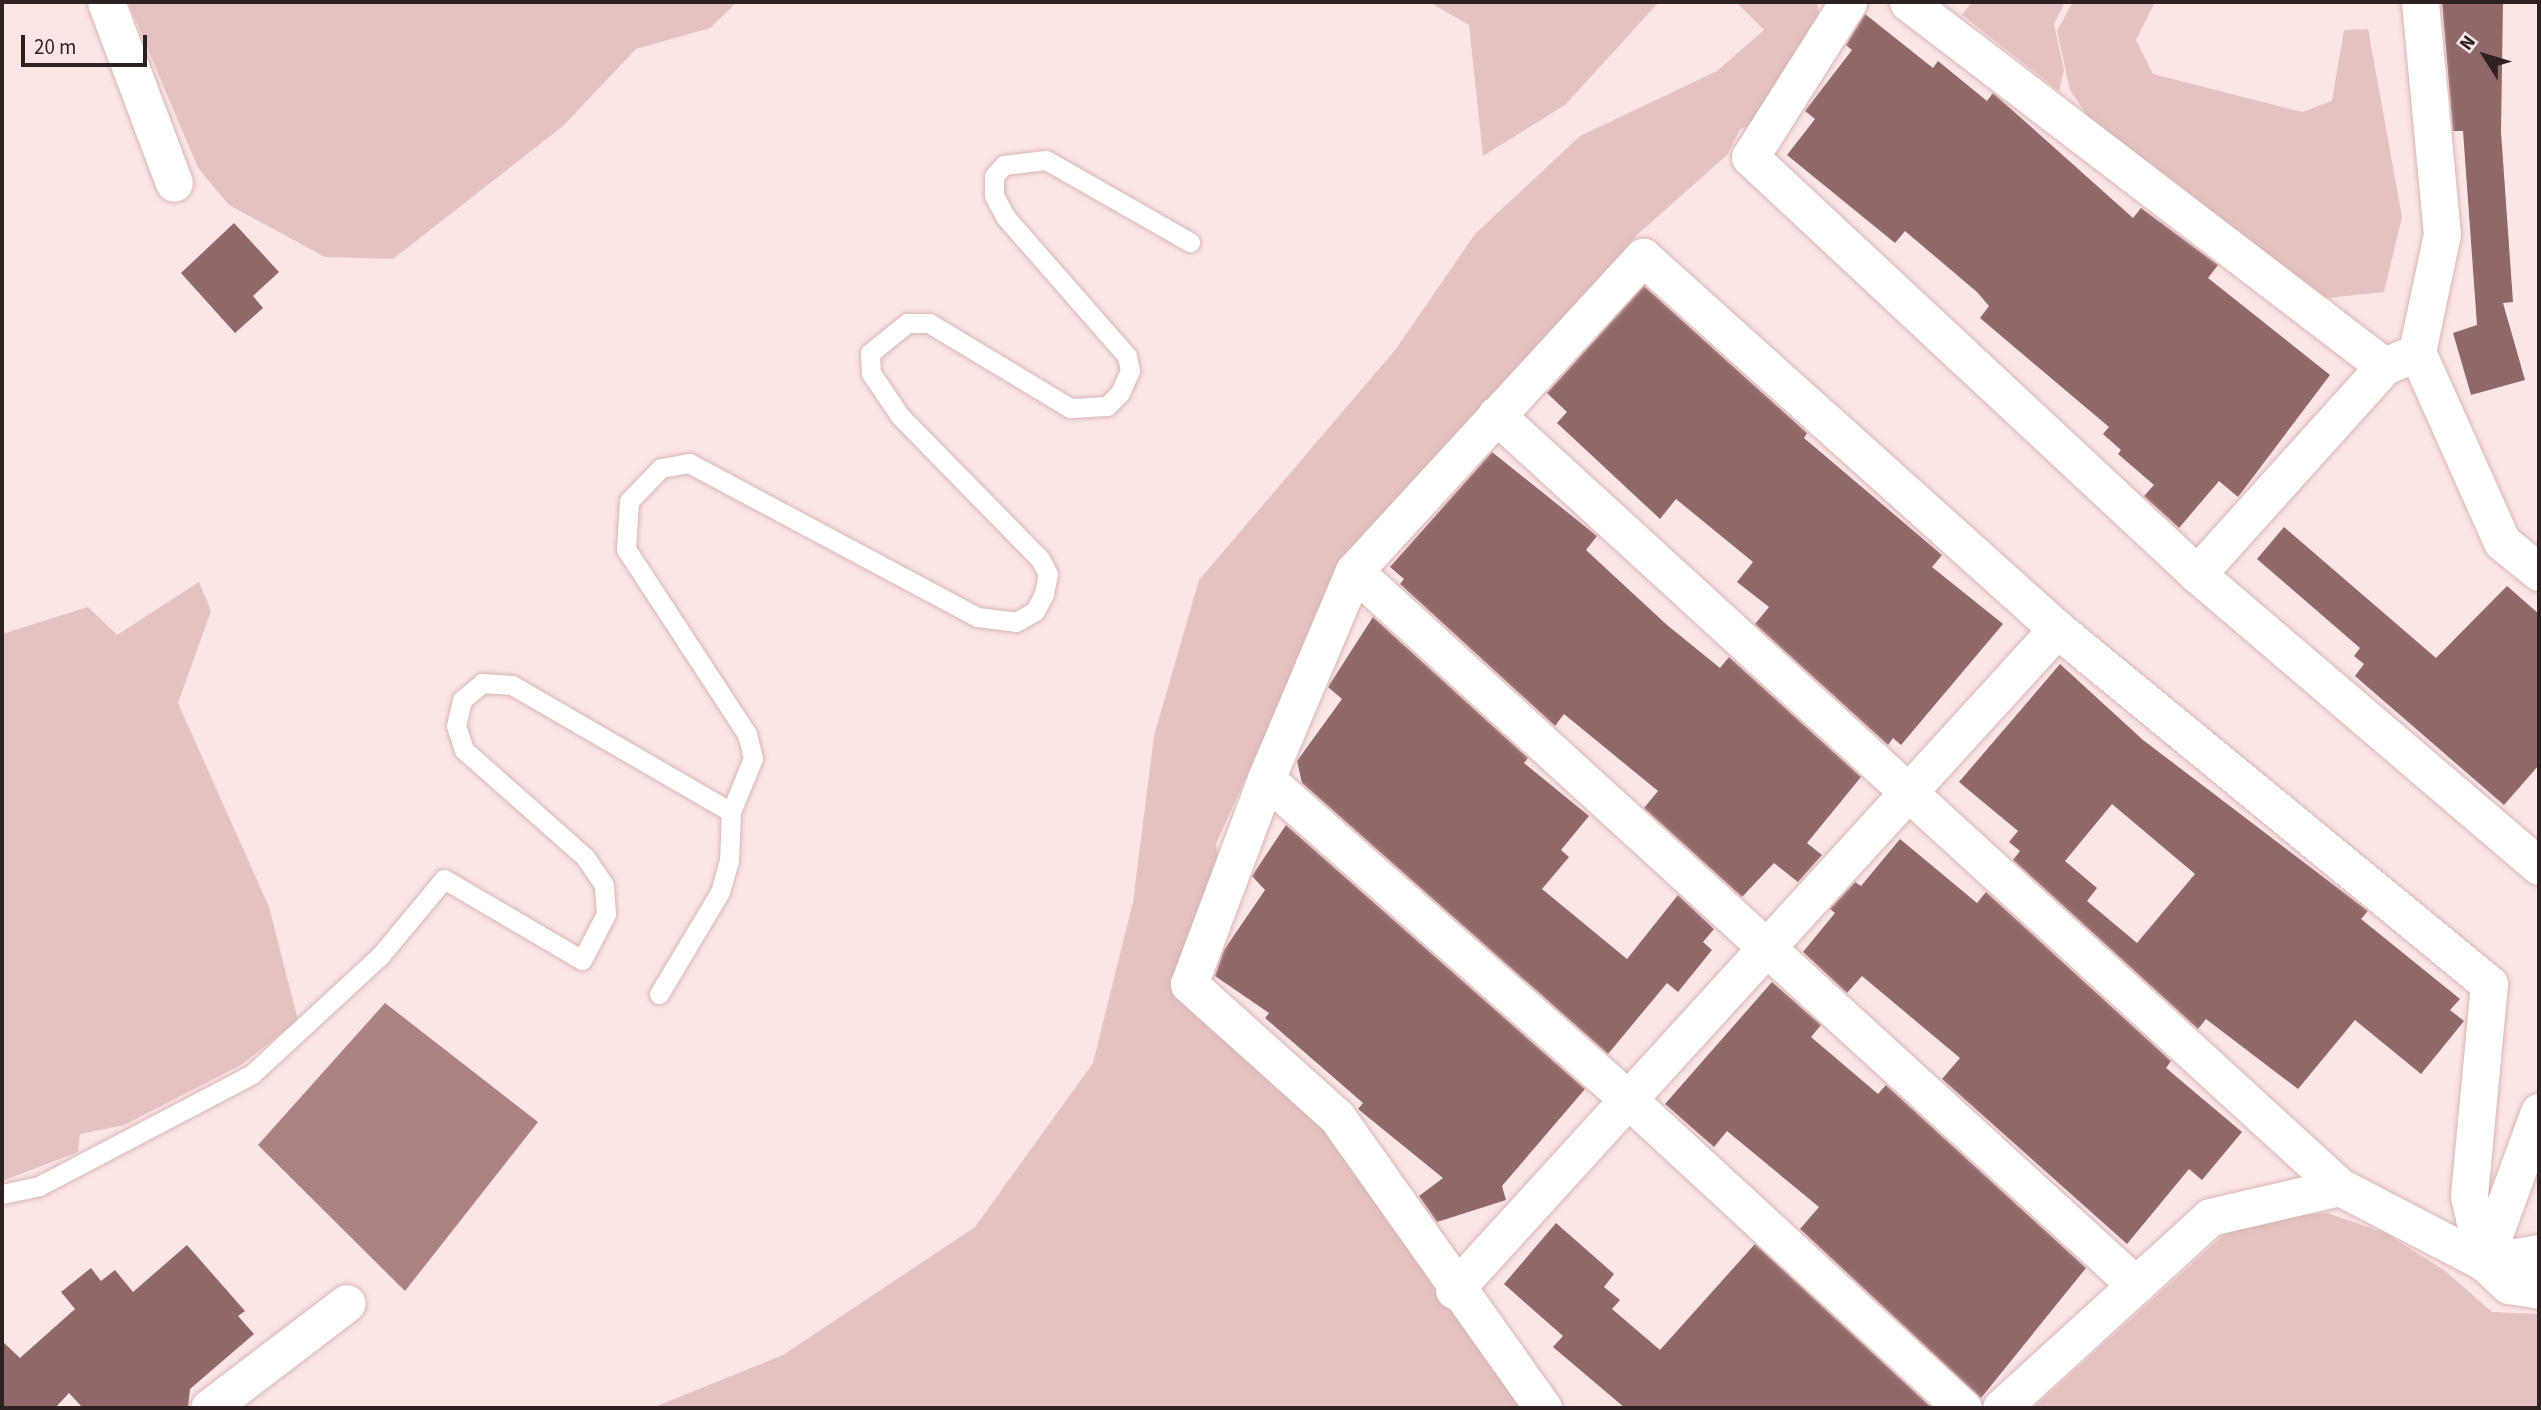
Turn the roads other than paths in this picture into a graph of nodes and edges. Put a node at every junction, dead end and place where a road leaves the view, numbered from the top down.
1 (106, 2) edge
2 (1848, 2) edge
3 (1908, 2) edge
4 (2420, 2) edge
5 (174, 183) dead end
6 (1190, 242) dead end
7 (2401, 359) junction
8 (1496, 415) junction
9 (1354, 571) junction
10 (2539, 572) edge
11 (2197, 574) junction
12 (2057, 629) junction
13 (1266, 779) junction
14 (1914, 790) junction
15 (731, 812) junction
16 (2539, 866) edge
17 (1769, 950) junction
18 (659, 994) dead end
19 (1631, 1102) junction
20 (2539, 1112) edge
21 (2340, 1187) junction
22 (2, 1194) edge
23 (2539, 1253) edge
24 (2484, 1262) junction
25 (2136, 1285) junction
26 (1454, 1290) junction
27 (2539, 1290) edge
28 (347, 1303) dead end
29 (209, 1408) edge
30 (1543, 1408) edge
31 (1963, 1408) edge
32 (2001, 1408) edge

1 - 5 street
2 - 11 street
3 - 7 street
4 - 7 street
6 - 15 lane
7 - 10 street
7 - 11 street
8 - 9 street
8 - 12 street
8 - 14 street
9 - 13 street
9 - 17 street
11 - 16 street
12 - 14 street
12 - 24 street
13 - 19 street
13 - 26 street
14 - 17 street
14 - 21 street
15 - 18 lane
15 - 22 lane
17 - 19 street
17 - 25 street
19 - 26 street
19 - 31 street
20 - 24 street
21 - 24 street
21 - 25 street
23 - 24 street
24 - 27 street
25 - 32 street
26 - 30 street
28 - 29 street

